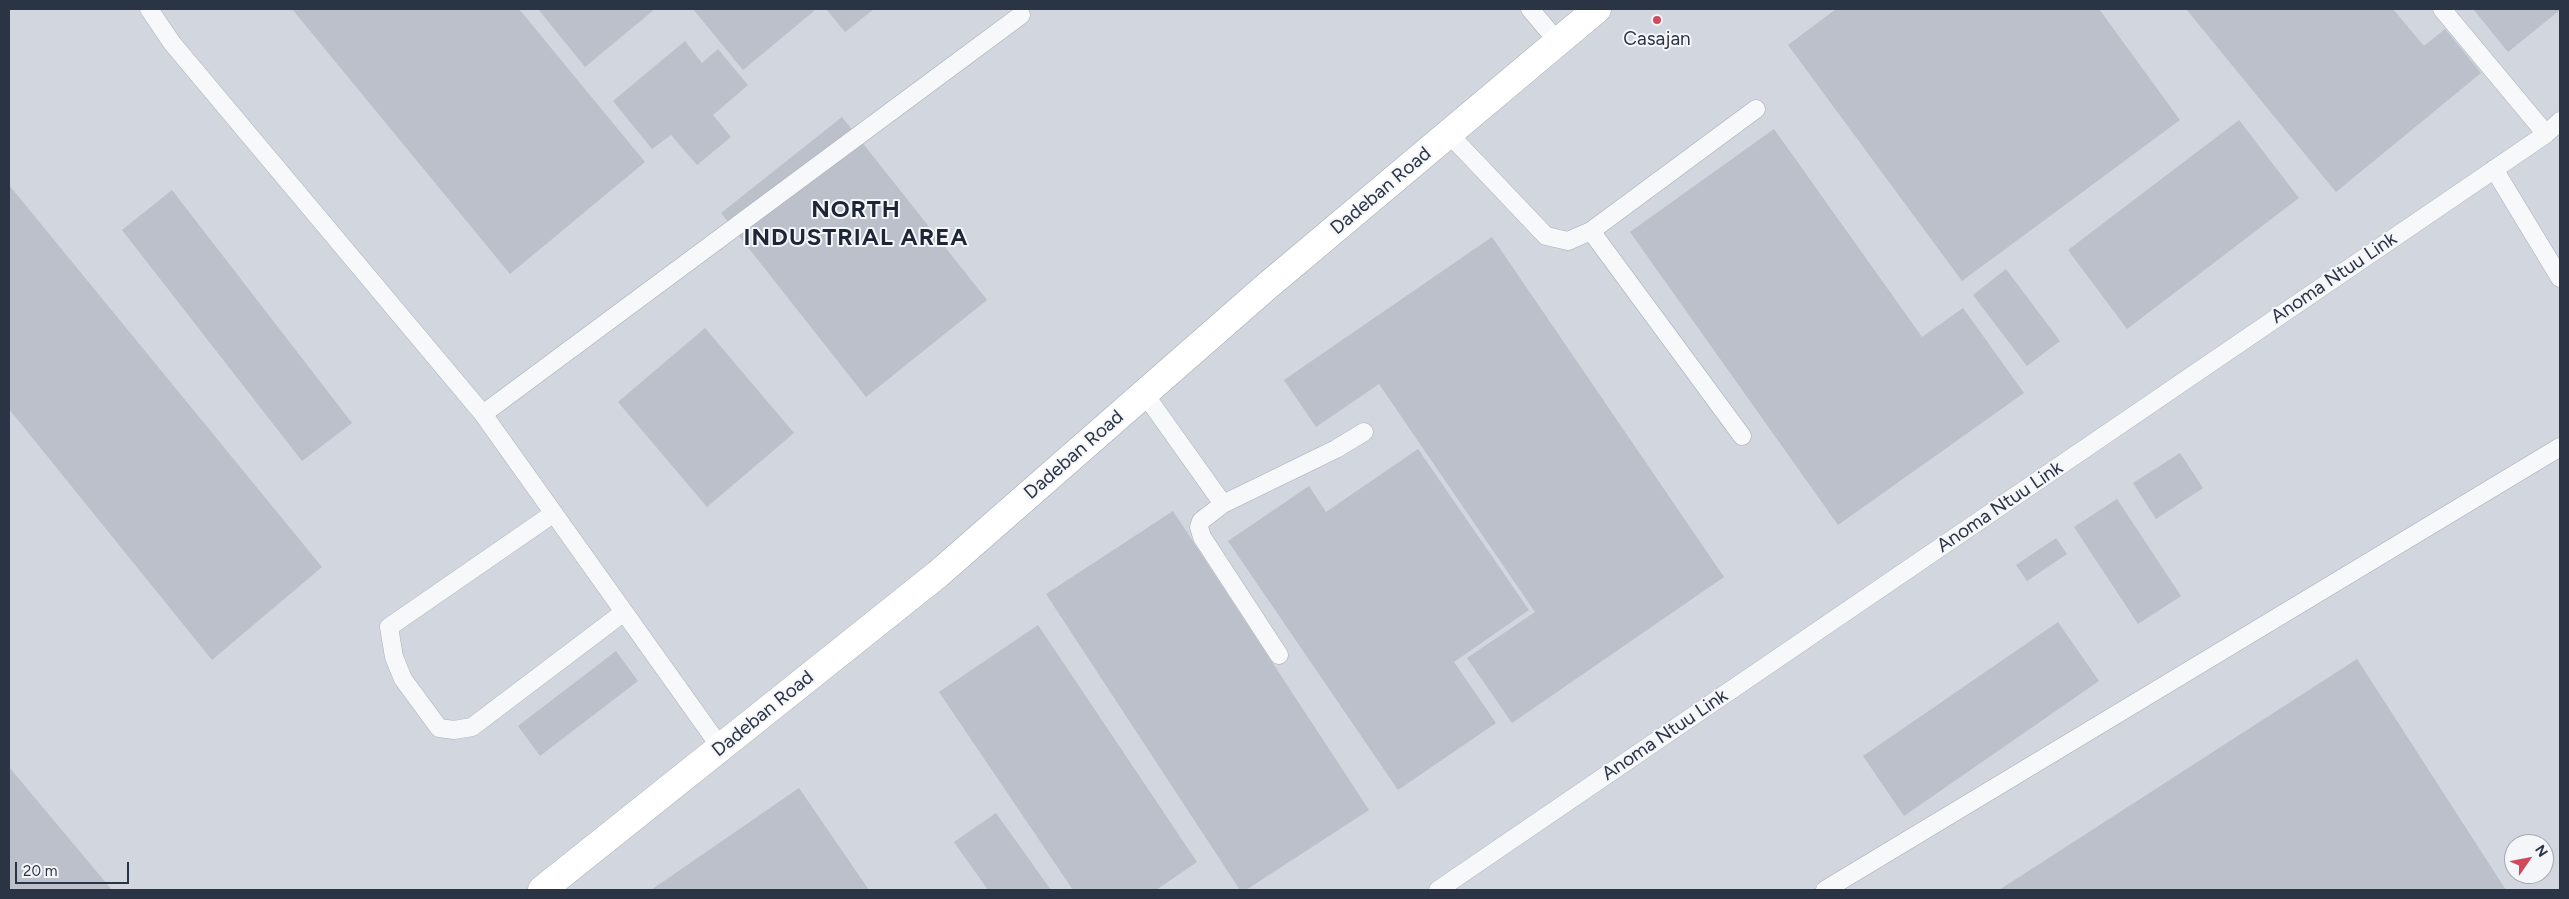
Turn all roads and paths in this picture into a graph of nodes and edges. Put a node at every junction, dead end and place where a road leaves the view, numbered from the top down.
1 (149, 9) edge
2 (1530, 9) edge
3 (1597, 9) edge
4 (2442, 9) edge
5 (1021, 15) dead end
6 (1558, 42) junction
7 (1756, 109) dead end
8 (2560, 121) edge
9 (1449, 134) junction
10 (2546, 134) junction
11 (2494, 169) junction
12 (1591, 231) junction
13 (2560, 278) edge
14 (1144, 393) junction
15 (483, 414) junction
16 (1364, 432) dead end
17 (1742, 436) dead end
18 (2560, 447) edge
19 (1223, 504) junction
20 (554, 512) junction
21 (624, 612) junction
22 (1279, 655) dead end
23 (721, 748) junction
24 (542, 890) edge
25 (1438, 890) edge
26 (1825, 890) edge

1 - 15 lane
2 - 6 lane
3 - 6 street, Dadeban Road
4 - 10 lane
5 - 15 lane
6 - 9 street, Dadeban Road
7 - 12 lane
8 - 10 lane, Anoma Ntuu Link
9 - 12 lane
9 - 14 street, Dadeban Road
10 - 11 lane, Anoma Ntuu Link
11 - 13 lane
11 - 25 lane, Anoma Ntuu Link
12 - 17 lane
14 - 19 lane
14 - 23 street, Dadeban Road
15 - 20 lane
16 - 19 lane
18 - 26 lane
19 - 22 lane
20 - 21 lane
20 - 21 lane
21 - 23 lane
23 - 24 street, Dadeban Road

